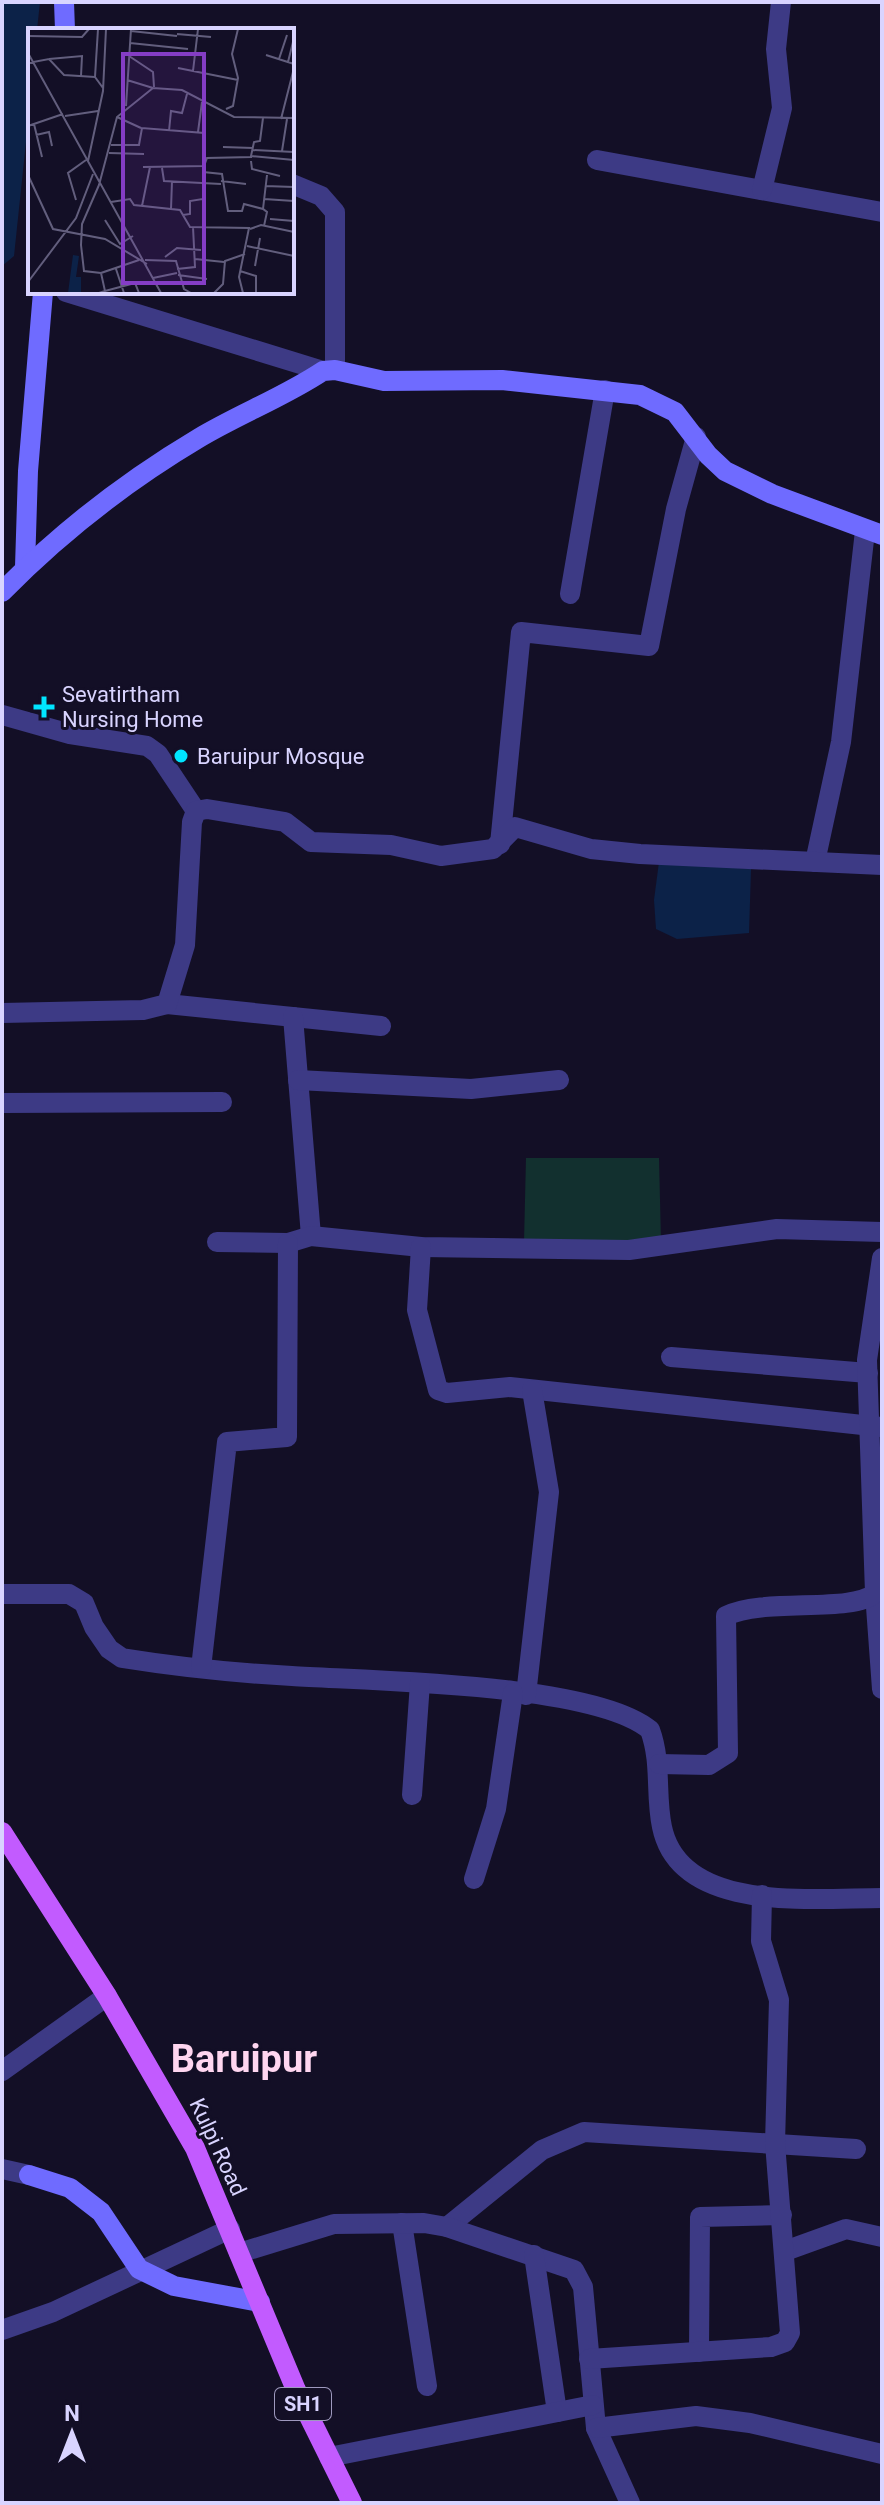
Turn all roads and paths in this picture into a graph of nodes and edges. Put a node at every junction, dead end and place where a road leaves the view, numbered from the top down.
1 (64, 2) edge
2 (781, 2) edge
3 (67, 28) edge
4 (597, 160) dead end
5 (294, 185) edge
6 (762, 190) junction
7 (882, 212) edge
8 (43, 294) edge
9 (73, 294) edge
10 (329, 370) junction
11 (605, 390) junction
12 (696, 437) junction
13 (874, 533) edge
14 (25, 567) junction
15 (2, 592) edge
16 (570, 594) dead end
17 (2, 715) edge
18 (196, 811) junction
19 (500, 844) junction
20 (815, 862) junction
21 (882, 865) edge
22 (167, 1004) junction
23 (2, 1013) edge
24 (293, 1017) junction
25 (381, 1026) dead end
26 (298, 1080) junction
27 (559, 1080) dead end
28 (222, 1102) dead end
29 (2, 1103) edge
30 (882, 1232) edge
31 (311, 1236) junction
32 (217, 1242) dead end
33 (288, 1243) junction
34 (421, 1247) junction
35 (882, 1258) edge
36 (879, 1292) edge
37 (671, 1357) dead end
38 (868, 1373) junction
39 (532, 1390) junction
40 (876, 1427) edge
41 (875, 1593) junction
42 (2, 1594) edge
43 (201, 1668) junction
44 (420, 1683) junction
45 (882, 1689) edge
46 (520, 1694) junction
47 (659, 1764) junction
48 (412, 1795) dead end
49 (2, 1832) edge
50 (474, 1879) dead end
51 (762, 1895) junction
52 (882, 1898) edge
53 (107, 1996) junction
54 (2, 2071) edge
55 (775, 2143) junction
56 (856, 2149) dead end
57 (2, 2169) edge
58 (29, 2175) joint
59 (782, 2215) junction
60 (402, 2223) junction
61 (447, 2227) junction
62 (230, 2229) junction
63 (882, 2237) edge
64 (785, 2251) junction
65 (239, 2253) junction
66 (534, 2255) junction
67 (139, 2269) junction
68 (260, 2302) junction
69 (2, 2330) edge
70 (699, 2352) junction
71 (589, 2359) junction
72 (427, 2386) dead end
73 (593, 2405) junction
74 (557, 2412) junction
75 (596, 2428) junction
76 (882, 2454) edge
77 (329, 2457) junction
78 (352, 2503) edge
79 (630, 2503) edge

1 - 3 main road
2 - 6 street
4 - 6 street
5 - 10 street
6 - 7 street
8 - 14 main road
9 - 10 street
10 - 11 main road
10 - 14 main road
11 - 12 main road
11 - 16 street
12 - 13 main road
12 - 19 street
13 - 20 street
14 - 15 main road
17 - 18 street
18 - 19 street
18 - 22 street
19 - 20 street
20 - 21 street
22 - 23 street
22 - 24 street
24 - 25 street
24 - 26 street
26 - 27 street
26 - 31 street
28 - 29 street
30 - 34 street
31 - 33 street
31 - 34 street
32 - 33 street
33 - 43 street
34 - 39 street
35 - 36 street
36 - 38 street
37 - 38 street
38 - 40 street
39 - 40 street
39 - 46 street
40 - 41 street
41 - 45 street
41 - 47 street
42 - 43 street
43 - 44 street
44 - 46 street
44 - 48 street
46 - 47 street
46 - 50 street
47 - 51 street
49 - 53 main road, Kulpi Road / SH1
51 - 52 street
51 - 55 street
53 - 54 street
53 - 62 main road, Kulpi Road / SH1
55 - 56 street
55 - 59 street
55 - 61 street
57 - 58 street
58 - 67 main road
59 - 64 street
59 - 70 street
60 - 61 street
60 - 65 street
60 - 72 street
61 - 66 street
62 - 65 main road, Kulpi Road / SH1
62 - 67 street
63 - 64 street
64 - 70 street
65 - 68 main road, Kulpi Road / SH1
66 - 71 street
66 - 74 street
67 - 68 main road
67 - 69 street
68 - 77 main road, Kulpi Road / SH1
70 - 71 street
71 - 73 street
73 - 74 street
73 - 75 street
74 - 77 street
75 - 76 street
75 - 79 street
77 - 78 main road, Kulpi Road / SH1

